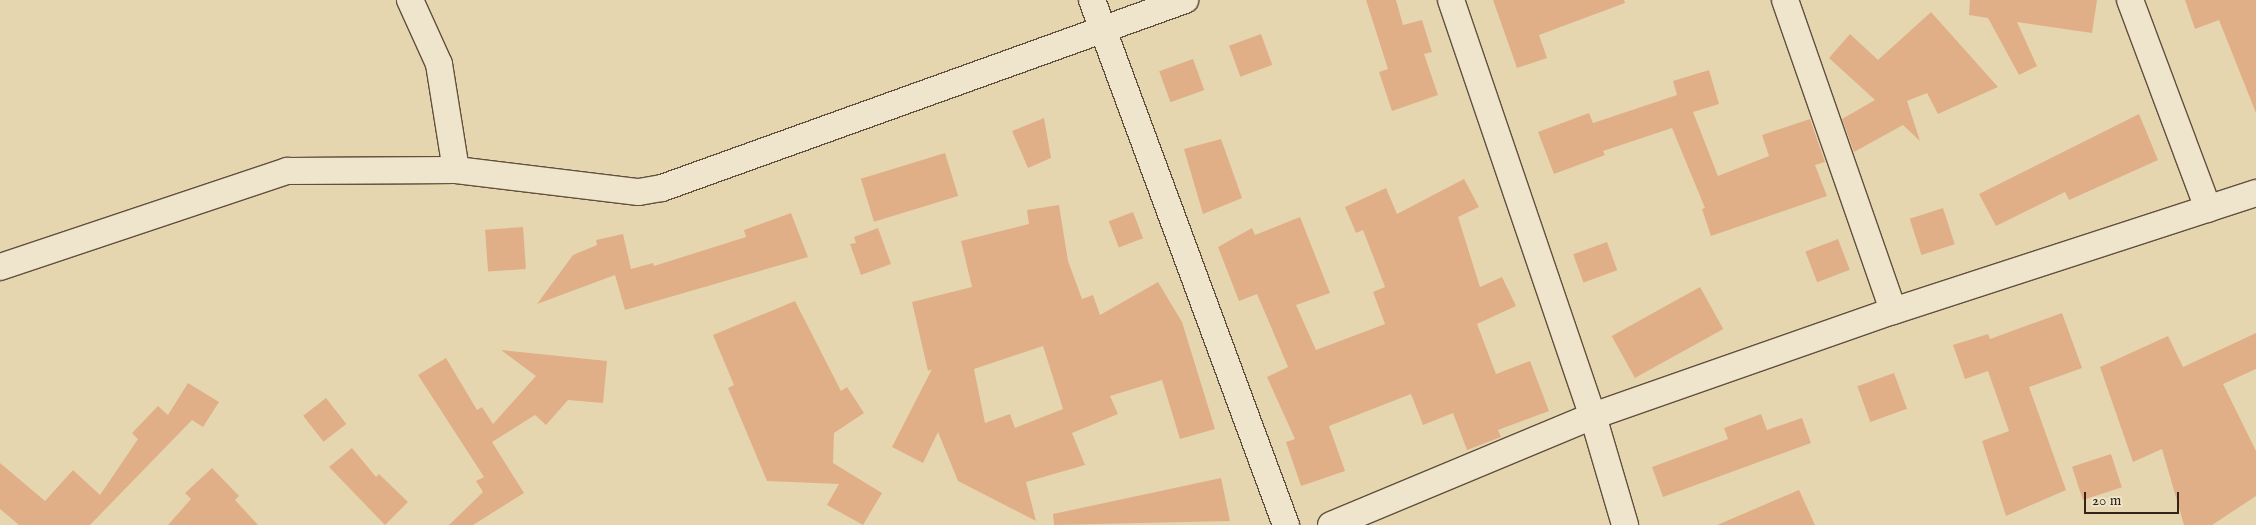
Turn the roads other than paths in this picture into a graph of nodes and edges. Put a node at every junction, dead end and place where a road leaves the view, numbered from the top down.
1 (410, 0) edge
2 (1092, 0) edge
3 (1185, 0) edge
4 (1451, 0) edge
5 (1785, 0) edge
6 (2130, 0) edge
7 (1102, 30) junction
8 (456, 170) junction
9 (2256, 194) edge
10 (2208, 209) junction
11 (0, 267) edge
12 (1893, 311) junction
13 (1593, 416) junction
14 (1286, 525) edge
15 (1331, 525) edge
16 (1625, 525) edge

1 - 8 street
2 - 7 street
3 - 7 street
4 - 13 street
5 - 12 street
6 - 10 street
7 - 8 street
7 - 14 street
8 - 11 street
9 - 10 street
10 - 12 street
12 - 13 street
13 - 15 street
13 - 16 street

